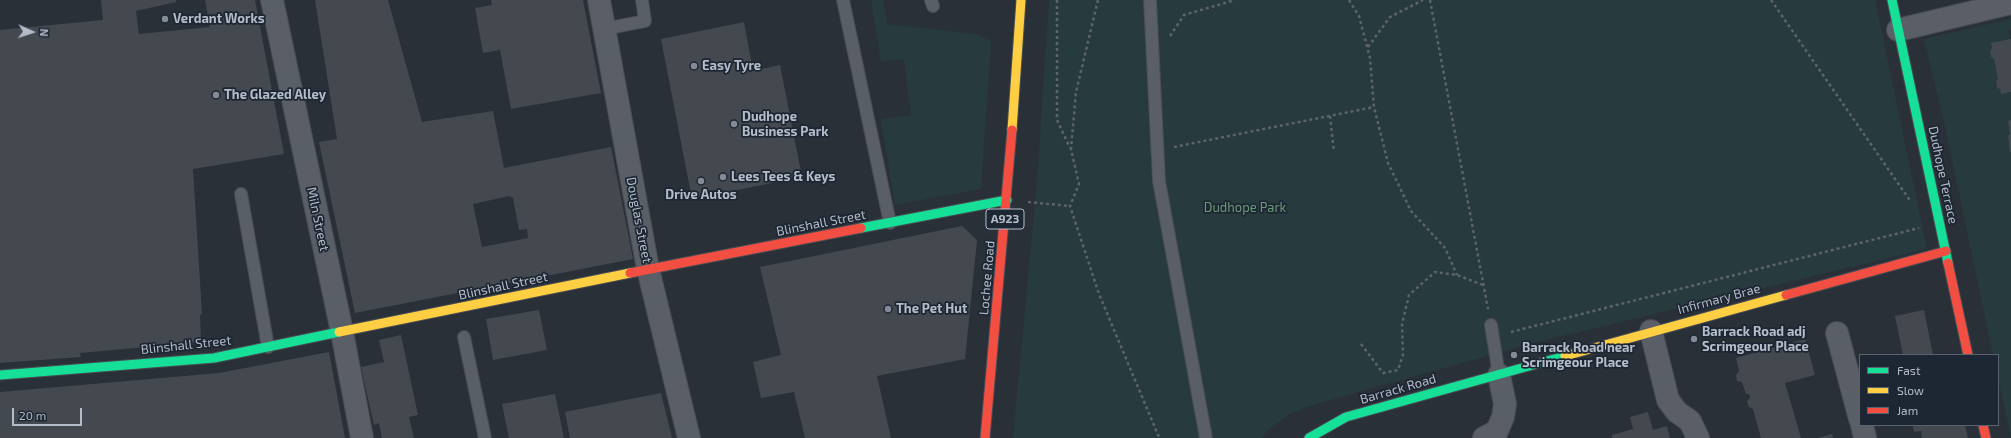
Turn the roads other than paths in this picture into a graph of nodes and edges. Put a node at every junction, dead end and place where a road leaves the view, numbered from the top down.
1 (272, 0) edge
2 (599, 0) edge
3 (642, 0) edge
4 (843, 0) edge
5 (1022, 0) edge
6 (1150, 0) edge
7 (1892, 0) edge
8 (2011, 2) edge
9 (604, 29) junction
10 (1898, 30) junction
11 (241, 194) dead end
12 (1007, 200) junction
13 (890, 223) junction
14 (1946, 251) junction
15 (648, 269) junction
16 (1492, 331) road end
17 (1651, 331) junction
18 (342, 332) junction
19 (1836, 333) dead end
20 (464, 336) dead end
21 (268, 347) junction
22 (1968, 354) edge
23 (0, 375) edge
24 (1499, 375) junction
25 (1859, 415) edge
26 (1862, 426) edge
27 (1983, 426) edge
28 (362, 438) edge
29 (485, 438) edge
30 (689, 438) edge
31 (985, 438) edge
32 (1206, 438) edge
33 (1309, 438) edge
34 (1484, 438) edge
35 (1698, 438) edge
36 (1865, 438) edge
37 (1986, 438) edge

1 - 18 street, Miln Street
2 - 9 street, Douglas Street
3 - 9 lane
4 - 13 lane
5 - 12 street, Lochee Road / A923
6 - 32 lane
7 - 10 street, Dudhope Terrace
8 - 10 street
9 - 15 street, Douglas Street
10 - 14 street, Dudhope Terrace
11 - 21 lane
12 - 13 street, Blinshall Street
12 - 31 street, Lochee Road / A923
13 - 15 street, Blinshall Street
14 - 17 street, Infirmary Brae
14 - 22 street, Dudhope Terrace
15 - 18 street, Blinshall Street
15 - 30 street, Douglas Street
16 - 24 lane
17 - 24 street, Infirmary Brae
17 - 35 street
18 - 21 street, Blinshall Street
18 - 28 street, Miln Street
19 - 25 street
20 - 29 lane
21 - 23 street, Blinshall Street
24 - 33 street, Barrack Road
24 - 34 street
26 - 36 street
27 - 37 street

